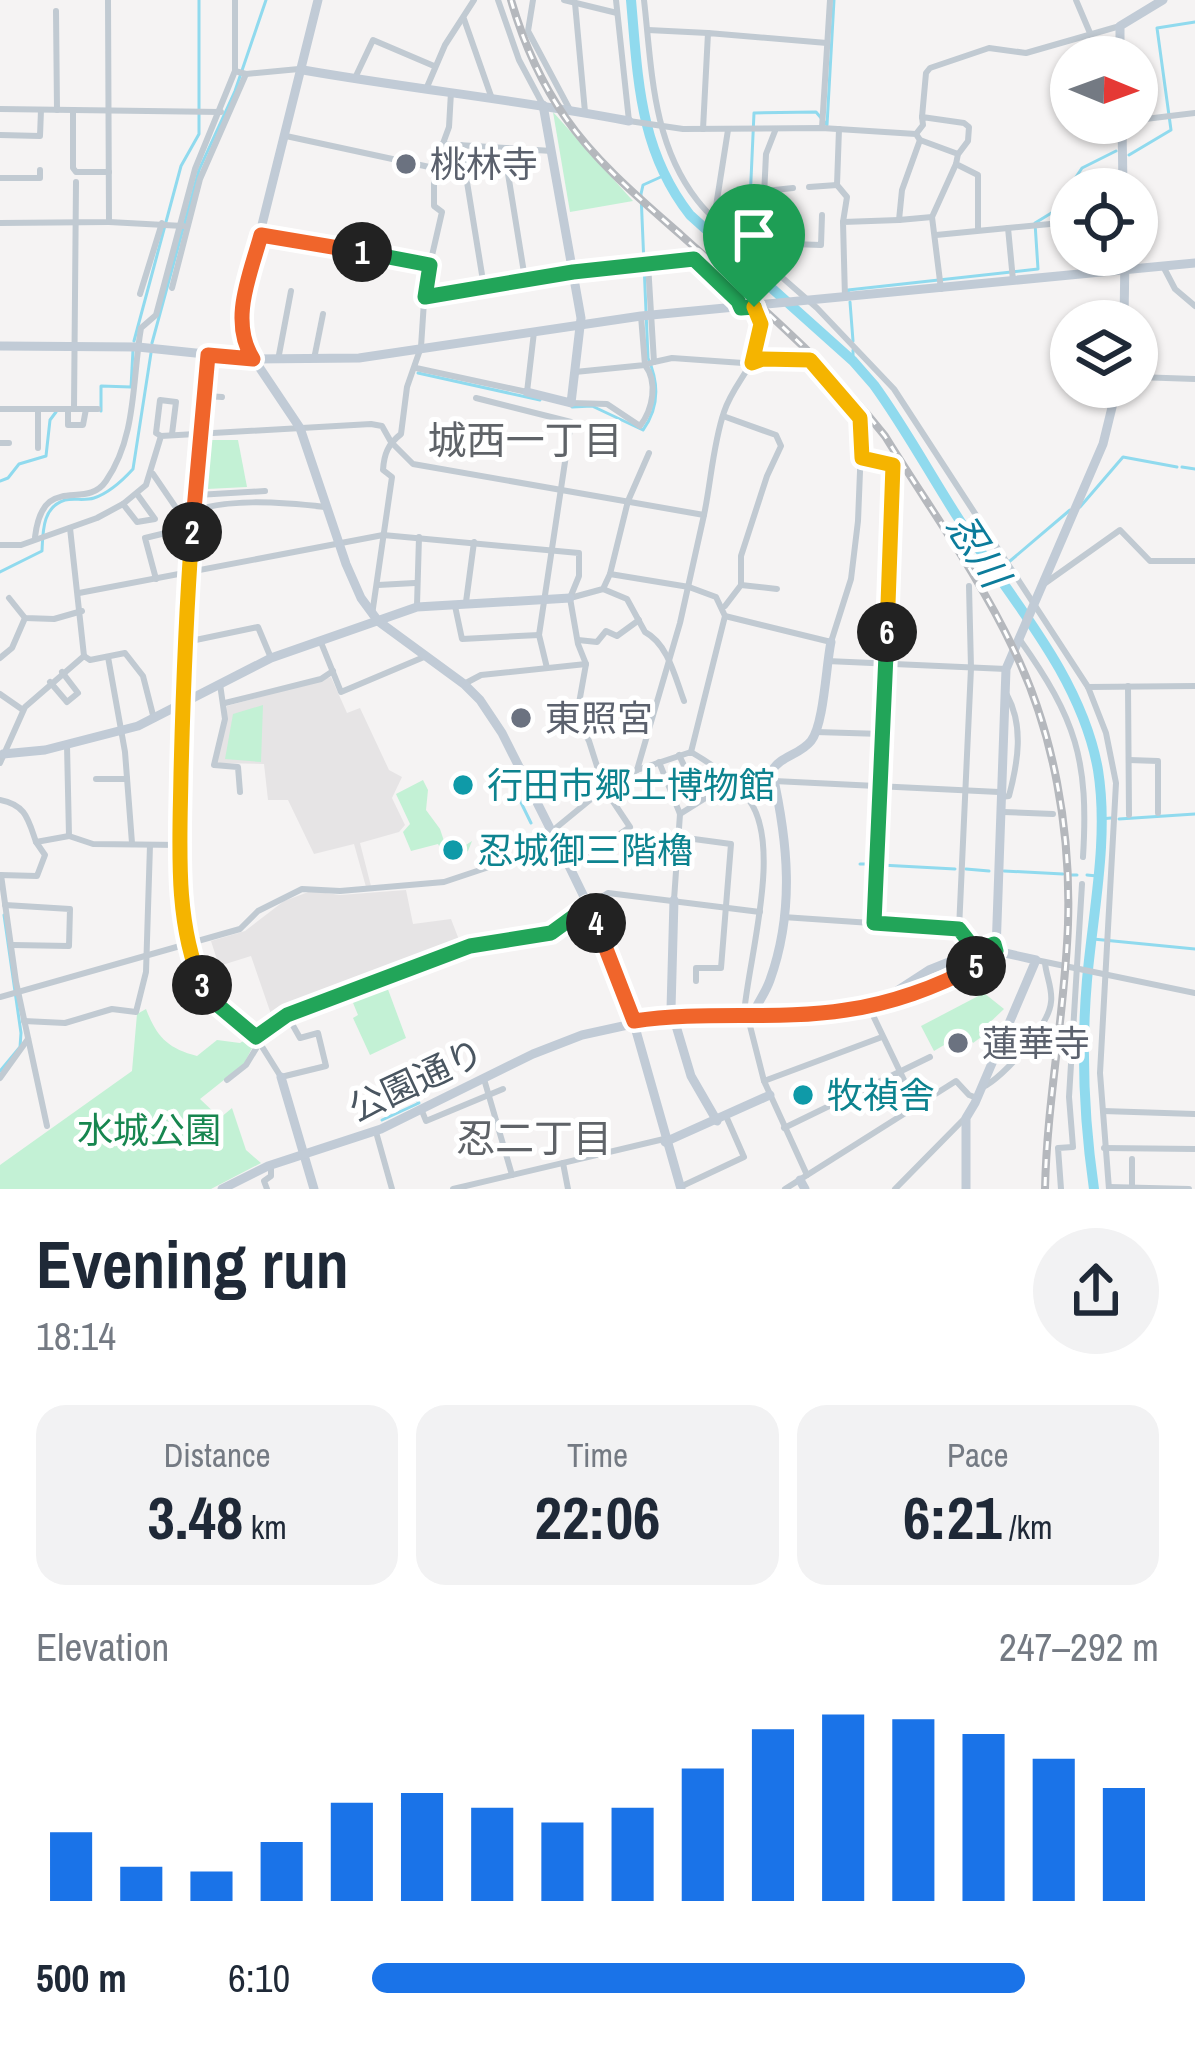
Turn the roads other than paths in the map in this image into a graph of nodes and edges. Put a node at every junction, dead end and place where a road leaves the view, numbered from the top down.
1 (108, 0) edge
2 (235, 0) edge
3 (318, 0) edge
4 (474, 0) edge
5 (498, 0) edge
6 (532, 0) edge
7 (564, 0) edge
8 (616, 0) edge
9 (644, 0) edge
10 (830, 0) edge
11 (1076, 0) edge
12 (1163, 0) edge
13 (575, 3) edge
14 (56, 11) dead end
15 (617, 13) junction
16 (464, 19) junction
17 (1120, 26) junction
18 (648, 30) junction
19 (708, 33) junction
20 (1090, 33) junction
21 (1120, 36) edge
22 (827, 43) junction
23 (434, 66) junction
24 (303, 70) junction
25 (241, 73) junction
26 (355, 78) junction
27 (426, 91) junction
28 (451, 92) junction
29 (491, 96) junction
30 (543, 105) junction
31 (0, 109) edge
32 (40, 110) junction
33 (57, 110) junction
34 (73, 110) junction
35 (110, 110) junction
36 (570, 110) junction
37 (221, 112) junction
38 (585, 112) junction
39 (1195, 112) edge
40 (922, 117) junction
41 (1158, 117) edge
42 (628, 121) junction
43 (660, 127) junction
44 (822, 128) junction
45 (704, 129) junction
46 (728, 130) junction
47 (839, 130) junction
48 (775, 131) junction
49 (0, 135) edge
50 (286, 136) junction
51 (918, 137) junction
52 (442, 143) junction
53 (461, 146) junction
54 (504, 149) junction
55 (552, 151) junction
56 (958, 154) junction
57 (956, 164) junction
58 (434, 168) junction
59 (40, 170) dead end
60 (109, 172) junction
61 (0, 178) edge
62 (76, 182) dead end
63 (837, 185) junction
64 (809, 187) dead end
65 (793, 188) dead end
66 (765, 191) junction
67 (822, 215) dead end
68 (932, 217) junction
69 (714, 219) junction
70 (899, 220) junction
71 (109, 222) junction
72 (843, 222) junction
73 (0, 223) edge
74 (76, 223) junction
75 (165, 223) junction
76 (1050, 224) edge
77 (184, 226) junction
78 (1008, 228) junction
79 (978, 230) junction
80 (261, 235) junction
81 (936, 235) junction
82 (762, 243) junction
83 (761, 259) junction
84 (1195, 263) edge
85 (428, 264) junction
86 (648, 264) junction
87 (1158, 265) edge
88 (1162, 265) junction
89 (573, 272) junction
90 (1050, 276) edge
91 (525, 279) junction
92 (1012, 280) junction
93 (484, 287) junction
94 (172, 288) dead end
95 (941, 289) junction
96 (291, 291) dead end
97 (140, 294) dead end
98 (425, 297) junction
99 (845, 298) junction
100 (808, 302) junction
101 (1195, 306) edge
102 (754, 307) junction
103 (741, 308) junction
104 (323, 314) dead end
105 (646, 316) junction
106 (580, 324) junction
107 (534, 332) junction
108 (0, 346) edge
109 (75, 346) junction
110 (135, 347) junction
111 (420, 351) junction
112 (208, 355) junction
113 (253, 359) junction
114 (314, 359) junction
115 (278, 360) junction
116 (650, 363) junction
117 (752, 363) junction
118 (416, 368) junction
119 (575, 372) junction
120 (1158, 378) edge
121 (1195, 379) edge
122 (527, 392) junction
123 (203, 396) junction
124 (222, 397) dead end
125 (476, 398) dead end
126 (572, 403) junction
127 (1112, 408) edge
128 (0, 409) edge
129 (38, 409) junction
130 (71, 409) junction
131 (86, 409) junction
132 (98, 410) dead end
133 (723, 416) junction
134 (300, 428) junction
135 (200, 434) junction
136 (171, 435) junction
137 (161, 436) junction
138 (391, 442) junction
139 (38, 448) dead end
140 (649, 453) dead end
141 (862, 458) junction
142 (152, 473) junction
143 (560, 490) junction
144 (266, 491) dead end
145 (137, 494) junction
146 (196, 495) junction
147 (628, 501) junction
148 (123, 504) junction
149 (329, 507) junction
150 (194, 509) junction
151 (181, 515) junction
152 (704, 515) junction
153 (70, 529) junction
154 (383, 535) junction
155 (35, 537) junction
156 (419, 537) junction
157 (474, 542) junction
158 (339, 544) junction
159 (0, 545) edge
160 (551, 550) junction
161 (1195, 561) edge
162 (189, 573) junction
163 (610, 574) junction
164 (156, 579) junction
165 (415, 584) junction
166 (378, 585) junction
167 (741, 585) junction
168 (1041, 585) junction
169 (969, 586) dead end
170 (689, 587) junction
171 (603, 589) junction
172 (777, 589) dead end
173 (79, 593) junction
174 (9, 598) dead end
175 (570, 598) junction
176 (544, 599) junction
177 (460, 603) junction
178 (1033, 603) junction
179 (417, 607) junction
180 (82, 611) junction
181 (724, 611) junction
182 (25, 618) junction
183 (375, 618) junction
184 (639, 620) junction
185 (539, 635) junction
186 (1019, 635) junction
187 (320, 640) junction
188 (578, 640) junction
189 (186, 642) junction
190 (831, 642) junction
191 (84, 656) junction
192 (427, 656) junction
193 (107, 657) junction
194 (0, 658) edge
195 (271, 658) junction
196 (669, 660) junction
197 (827, 661) junction
198 (885, 663) junction
199 (586, 664) junction
200 (547, 668) junction
201 (971, 668) junction
202 (1006, 669) junction
203 (333, 670) junction
204 (62, 672) junction
205 (50, 682) junction
206 (220, 684) junction
207 (464, 684) junction
208 (1128, 686) junction
209 (1195, 686) edge
210 (1088, 687) junction
211 (0, 694) edge
212 (684, 701) dead end
213 (182, 703) junction
214 (225, 704) junction
215 (23, 710) junction
216 (577, 717) junction
217 (154, 718) junction
218 (563, 730) dead end
219 (119, 732) junction
220 (816, 732) junction
221 (882, 734) junction
222 (4, 740) edge
223 (67, 745) junction
224 (691, 752) junction
225 (679, 755) junction
226 (2, 758) edge
227 (1129, 760) junction
228 (659, 762) junction
229 (711, 766) junction
230 (638, 770) junction
231 (96, 779) dead end
232 (127, 779) junction
233 (775, 781) junction
234 (730, 782) junction
235 (879, 786) junction
236 (604, 788) junction
237 (966, 790) junction
238 (240, 792) dead end
239 (999, 795) junction
240 (0, 800) edge
241 (998, 812) junction
242 (1158, 813) dead end
243 (680, 814) junction
244 (1053, 814) dead end
245 (1130, 815) dead end
246 (552, 833) junction
247 (69, 836) junction
248 (679, 837) junction
249 (36, 842) junction
250 (132, 843) junction
251 (150, 845) junction
252 (181, 845) junction
253 (1083, 857) dead end
254 (570, 868) junction
255 (1, 875) edge
256 (1082, 884) dead end
257 (674, 900) junction
258 (5, 905) junction
259 (588, 906) junction
260 (727, 907) junction
261 (760, 912) junction
262 (783, 917) junction
263 (874, 923) junction
264 (959, 929) junction
265 (187, 944) junction
266 (11, 945) junction
267 (995, 948) junction
268 (976, 951) junction
269 (146, 956) junction
270 (1040, 961) junction
271 (1076, 969) junction
272 (1105, 974) junction
273 (696, 981) dead end
274 (18, 992) junction
275 (1195, 993) edge
276 (0, 997) edge
277 (885, 999) junction
278 (868, 1005) junction
279 (748, 1014) junction
280 (287, 1015) junction
281 (673, 1015) junction
282 (24, 1021) junction
283 (634, 1021) junction
284 (882, 1037) junction
285 (28, 1039) junction
286 (258, 1040) junction
287 (930, 1057) dead end
288 (899, 1071) junction
289 (280, 1077) junction
290 (0, 1078) edge
291 (484, 1079) junction
292 (227, 1080) dead end
293 (764, 1082) junction
294 (502, 1090) dead end
295 (979, 1093) junction
296 (490, 1094) junction
297 (770, 1095) junction
298 (917, 1107) junction
299 (422, 1111) junction
300 (1101, 1112) junction
301 (1195, 1114) edge
302 (966, 1118) junction
303 (721, 1119) junction
304 (46, 1126) dead end
305 (784, 1128) junction
306 (376, 1132) junction
307 (665, 1141) junction
308 (1104, 1148) junction
309 (1195, 1149) edge
310 (304, 1155) junction
311 (1132, 1159) dead end
312 (562, 1163) junction
313 (271, 1165) junction
314 (511, 1176) junction
315 (804, 1181) edge
316 (227, 1188) edge
317 (680, 1188) edge
318 (1109, 1188) edge
319 (1132, 1188) edge
320 (1168, 1188) edge
321 (267, 1189) edge
322 (314, 1189) edge
323 (392, 1189) edge
324 (453, 1189) edge
325 (512, 1189) edge
326 (568, 1189) edge
327 (784, 1189) edge
328 (895, 1189) edge
329 (966, 1189) edge
330 (1061, 1189) edge
331 (1189, 1189) edge

1 - 35 street
2 - 25 street
3 - 24 street
4 - 16 street
5 - 30 street
6 - 36 street
7 - 13 street
8 - 15 street
9 - 18 street
10 - 22 street
11 - 20 street
12 - 17 street
13 - 15 street
13 - 38 street
14 - 33 street
15 - 42 street
16 - 23 street
16 - 29 street
17 - 20 street
17 - 21 street
18 - 19 street
18 - 43 street
19 - 22 street
19 - 45 street
20 - 40 street
22 - 44 street
23 - 26 street
23 - 27 street
24 - 25 street
24 - 26 street
24 - 50 street
25 - 37 street
25 - 77 street
26 - 27 street
27 - 28 street
28 - 29 street
28 - 52 street
29 - 30 street
30 - 36 street
30 - 55 street
31 - 32 street
32 - 33 street
32 - 49 street
33 - 34 street
34 - 35 street
34 - 60 street
35 - 37 street
35 - 60 street
36 - 38 street
37 - 77 street
38 - 42 street
39 - 41 street
40 - 51 street
40 - 56 street
42 - 43 street
43 - 45 street
43 - 69 street
44 - 47 street
44 - 48 street
45 - 46 street
46 - 48 street
46 - 69 street
47 - 51 street
47 - 63 street
48 - 66 street
50 - 58 street
50 - 80 street
51 - 56 street
51 - 70 street
52 - 53 street
52 - 58 street
53 - 54 street
53 - 93 street
54 - 55 street
54 - 91 street
55 - 89 street
56 - 57 street
57 - 68 street
57 - 79 street
58 - 85 street
59 - 61 street
60 - 71 street
62 - 74 street
63 - 64 street
63 - 72 street
65 - 66 street
66 - 82 street
67 - 82 street
68 - 70 street
68 - 81 street
69 - 83 street
70 - 72 street
71 - 74 street
71 - 75 street
72 - 99 street
73 - 74 street
74 - 109 street
75 - 77 street
75 - 97 street
76 - 78 street
77 - 94 street
77 - 110 street
78 - 79 street
78 - 92 street
79 - 81 street
80 - 85 street
80 - 113 street
81 - 95 street
82 - 83 street
83 - 100 street
84 - 88 street
85 - 98 street
86 - 89 street
86 - 103 street
86 - 105 street
87 - 88 street
88 - 101 street
89 - 91 street
89 - 106 street
90 - 92 street
91 - 93 street
92 - 95 street
93 - 98 street
95 - 99 street
96 - 115 street
98 - 111 street
99 - 100 street
100 - 102 street
100 - 178 street
102 - 103 street
102 - 117 street
103 - 105 street
104 - 114 street
105 - 106 street
105 - 116 street
106 - 107 street
106 - 119 street
107 - 111 street
107 - 122 street
108 - 109 street
109 - 110 street
109 - 130 street
110 - 112 street
110 - 155 street
111 - 114 street
111 - 118 street
112 - 113 street
112 - 123 street
113 - 115 street
113 - 134 street
114 - 115 street
116 - 117 street
116 - 119 street
116 - 126 street
117 - 133 street
117 - 141 street
118 - 122 street
118 - 138 street
119 - 126 street
120 - 121 street
122 - 126 street
123 - 124 street
123 - 135 street
125 - 143 street
127 - 168 street
128 - 129 street
129 - 130 street
129 - 139 street
130 - 131 street
130 - 131 street
131 - 132 street
133 - 152 street
133 - 167 street
134 - 135 street
134 - 138 street
134 - 149 street
135 - 136 street
135 - 146 street
136 - 137 street
136 - 137 street
137 - 142 street
138 - 143 street
138 - 154 street
140 - 147 street
141 - 190 street
141 - 198 street
142 - 145 street
142 - 151 street
143 - 147 street
143 - 160 street
144 - 146 street
145 - 148 street
145 - 148 street
146 - 150 street
147 - 152 street
147 - 163 street
148 - 153 street
149 - 150 street
149 - 158 street
150 - 151 street
150 - 162 street
151 - 164 street
152 - 170 street
153 - 155 street
153 - 173 street
154 - 156 street
154 - 158 street
154 - 166 street
155 - 159 street
156 - 157 street
156 - 165 street
157 - 160 street
157 - 177 street
158 - 162 street
158 - 183 street
160 - 175 street
160 - 176 street
161 - 168 street
162 - 164 street
162 - 189 street
163 - 170 street
163 - 171 street
164 - 173 street
165 - 166 street
165 - 179 street
166 - 183 street
167 - 172 street
167 - 181 street
168 - 178 street
169 - 201 street
170 - 181 street
170 - 196 street
171 - 175 street
171 - 184 street
173 - 180 street
174 - 182 street
175 - 176 street
175 - 188 street
176 - 177 street
176 - 185 street
177 - 179 street
177 - 185 street
178 - 186 street
178 - 210 street
179 - 183 street
180 - 182 street
180 - 191 street
181 - 190 street
181 - 224 street
182 - 194 street
183 - 187 street
183 - 192 street
184 - 188 street
184 - 196 street
185 - 200 street
186 - 202 street
186 - 253 street
187 - 195 street
187 - 203 street
188 - 199 street
189 - 195 street
189 - 213 street
190 - 197 street
191 - 193 street
191 - 204 street
192 - 203 street
192 - 207 street
193 - 217 street
193 - 219 street
195 - 206 street
196 - 212 street
196 - 230 street
197 - 198 street
197 - 220 street
198 - 201 street
198 - 221 street
199 - 200 street
199 - 216 street
200 - 207 street
201 - 202 street
201 - 237 street
202 - 239 street
203 - 214 street
204 - 205 street
204 - 205 street
205 - 215 street
206 - 213 street
206 - 214 street
207 - 246 street
208 - 209 street
208 - 210 street
208 - 227 street
210 - 272 street
211 - 215 street
213 - 217 street
213 - 252 street
214 - 238 street
215 - 222 street
216 - 218 street
216 - 236 street
217 - 219 street
219 - 223 street
219 - 232 street
220 - 221 street
220 - 233 street
221 - 235 street
222 - 226 street
223 - 226 street
223 - 247 street
224 - 225 street
224 - 229 street
225 - 228 street
225 - 229 street
227 - 242 street
227 - 245 street
228 - 230 street
228 - 243 street
229 - 234 street
230 - 236 street
231 - 232 street
232 - 250 street
233 - 235 street
233 - 262 street
234 - 243 street
234 - 261 street
235 - 237 street
235 - 263 street
236 - 246 street
236 - 254 street
237 - 239 street
237 - 264 street
239 - 241 street
240 - 249 street
241 - 244 street
241 - 267 street
243 - 248 street
246 - 254 street
246 - 265 street
247 - 249 street
247 - 250 street
248 - 257 street
248 - 260 street
249 - 255 street
250 - 251 street
251 - 252 street
251 - 269 street
252 - 265 street
254 - 259 street
255 - 258 street
256 - 271 street
257 - 259 street
257 - 260 street
257 - 281 street
258 - 266 street
258 - 266 street
259 - 280 street
259 - 283 street
260 - 261 street
260 - 273 street
261 - 279 street
262 - 263 street
262 - 279 street
263 - 264 street
264 - 268 street
265 - 269 street
265 - 286 street
266 - 274 street
267 - 268 street
267 - 270 street
267 - 277 street
268 - 277 street
269 - 274 street
269 - 282 street
270 - 271 street
270 - 295 street
270 - 295 street
271 - 272 street
271 - 330 street
272 - 275 street
272 - 300 street
274 - 276 street
274 - 282 street
277 - 278 street, 公園通り
278 - 279 street, 公園通り
278 - 284 street
279 - 281 street, 公園通り
279 - 293 street
280 - 286 street
280 - 289 street
281 - 283 street, 公園通り
281 - 303 street
282 - 285 street
283 - 291 street, 公園通り
283 - 307 street
284 - 288 street
284 - 293 street
285 - 290 street
285 - 304 street
286 - 289 street
286 - 292 street
287 - 288 street
288 - 298 street
288 - 305 street
289 - 310 street
291 - 296 street
291 - 299 street, 公園通り
293 - 297 street
294 - 296 street
295 - 298 street
295 - 302 street
296 - 299 street
296 - 314 street
297 - 303 street
297 - 305 street
298 - 315 street
299 - 306 street, 公園通り
300 - 301 street
300 - 308 street
302 - 328 street
302 - 329 street
303 - 307 street
303 - 317 street
305 - 315 street
306 - 310 street, 公園通り
306 - 323 street
307 - 312 street
307 - 317 street
308 - 309 street
308 - 318 street
310 - 313 street, 公園通り
310 - 322 street
311 - 319 street
312 - 314 street
312 - 326 street
313 - 316 street, 公園通り
313 - 321 street
314 - 324 street
314 - 325 street
315 - 327 street
318 - 319 street
319 - 320 street
320 - 331 street

